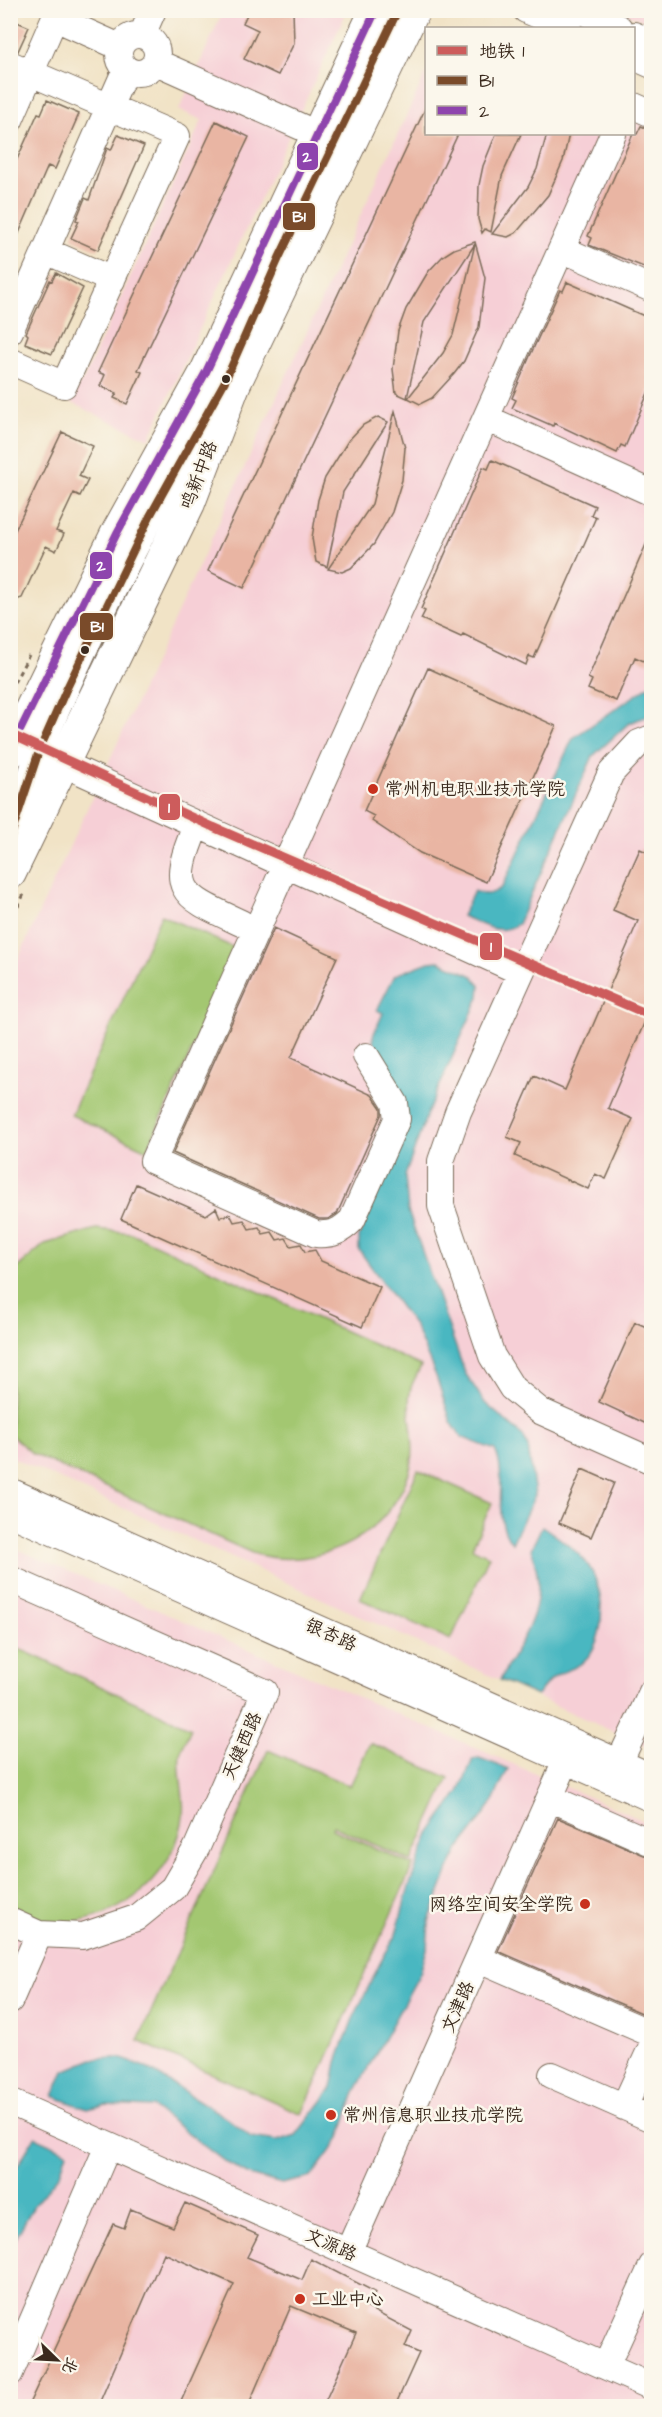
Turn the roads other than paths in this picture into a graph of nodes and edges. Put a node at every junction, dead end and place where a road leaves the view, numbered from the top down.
1 (153, 10) edge
2 (376, 10) edge
3 (388, 10) edge
4 (398, 10) edge
5 (414, 10) edge
6 (526, 10) edge
7 (579, 10) edge
8 (57, 14) edge
9 (566, 27) edge
10 (617, 27) edge
11 (635, 36) edge
12 (651, 43) edge
13 (130, 50) junction
14 (635, 58) edge
15 (651, 65) edge
16 (21, 68) edge
17 (110, 107) junction
18 (635, 107) edge
19 (651, 114) edge
20 (10, 120) edge
21 (318, 134) junction
22 (613, 135) edge
23 (562, 249) junction
24 (46, 251) junction
25 (112, 280) junction
26 (651, 289) edge
27 (10, 331) edge
28 (10, 361) edge
29 (486, 418) junction
30 (651, 493) edge
31 (651, 738) edge
32 (27, 752) edge
33 (10, 797) edge
34 (196, 826) junction
35 (10, 840) edge
36 (285, 867) junction
37 (10, 873) edge
38 (241, 923) dead end
39 (521, 972) junction
40 (366, 1056) dead end
41 (651, 1461) edge
42 (10, 1491) edge
43 (10, 1513) edge
44 (10, 1579) edge
45 (651, 1692) edge
46 (566, 1761) junction
47 (619, 1763) junction
48 (651, 1777) edge
49 (550, 1798) junction
50 (651, 1799) edge
51 (651, 1843) edge
52 (10, 1921) edge
53 (39, 1934) junction
54 (479, 1959) junction
55 (10, 2000) edge
56 (651, 2034) edge
57 (651, 2046) edge
58 (552, 2075) dead end
59 (10, 2102) edge
60 (624, 2107) junction
61 (651, 2119) edge
62 (108, 2146) junction
63 (348, 2252) junction
64 (651, 2266) edge
65 (606, 2366) junction
66 (10, 2373) edge
67 (651, 2387) edge

1 - 13 street
2 - 21 main road, 鸣新中路
3 - 32 street
4 - 32 street
5 - 32 main road, 鸣新中路
6 - 9 street
7 - 10 street
8 - 13 street
8 - 16 street
11 - 12 street
13 - 17 street
13 - 21 street
14 - 15 street
16 - 17 street
16 - 20 street
17 - 24 street
17 - 25 street
18 - 19 street
21 - 32 main road, 鸣新中路
22 - 23 street
23 - 26 street
23 - 29 street
24 - 25 street
24 - 27 street
25 - 28 street
29 - 30 street
29 - 36 street
31 - 39 street
32 - 33 street
32 - 34 street
32 - 35 street
32 - 37 main road, 鸣新中路
34 - 36 street
34 - 38 street
36 - 39 street
36 - 40 street
39 - 41 street
42 - 47 street, 银杏路
43 - 46 street, 银杏路
44 - 53 street, 天健西路
45 - 47 street
46 - 49 street, 文津路
46 - 50 street, 银杏路
47 - 48 street, 银杏路
49 - 51 street
49 - 54 street, 文津路
52 - 53 street, 天健西路
53 - 55 street
54 - 56 street
54 - 63 street, 文津路
57 - 60 street
58 - 60 street
59 - 62 street, 文源路
60 - 61 street
62 - 63 street, 文源路
62 - 66 street
63 - 65 street, 文源路
64 - 65 street
65 - 67 street, 文源路

